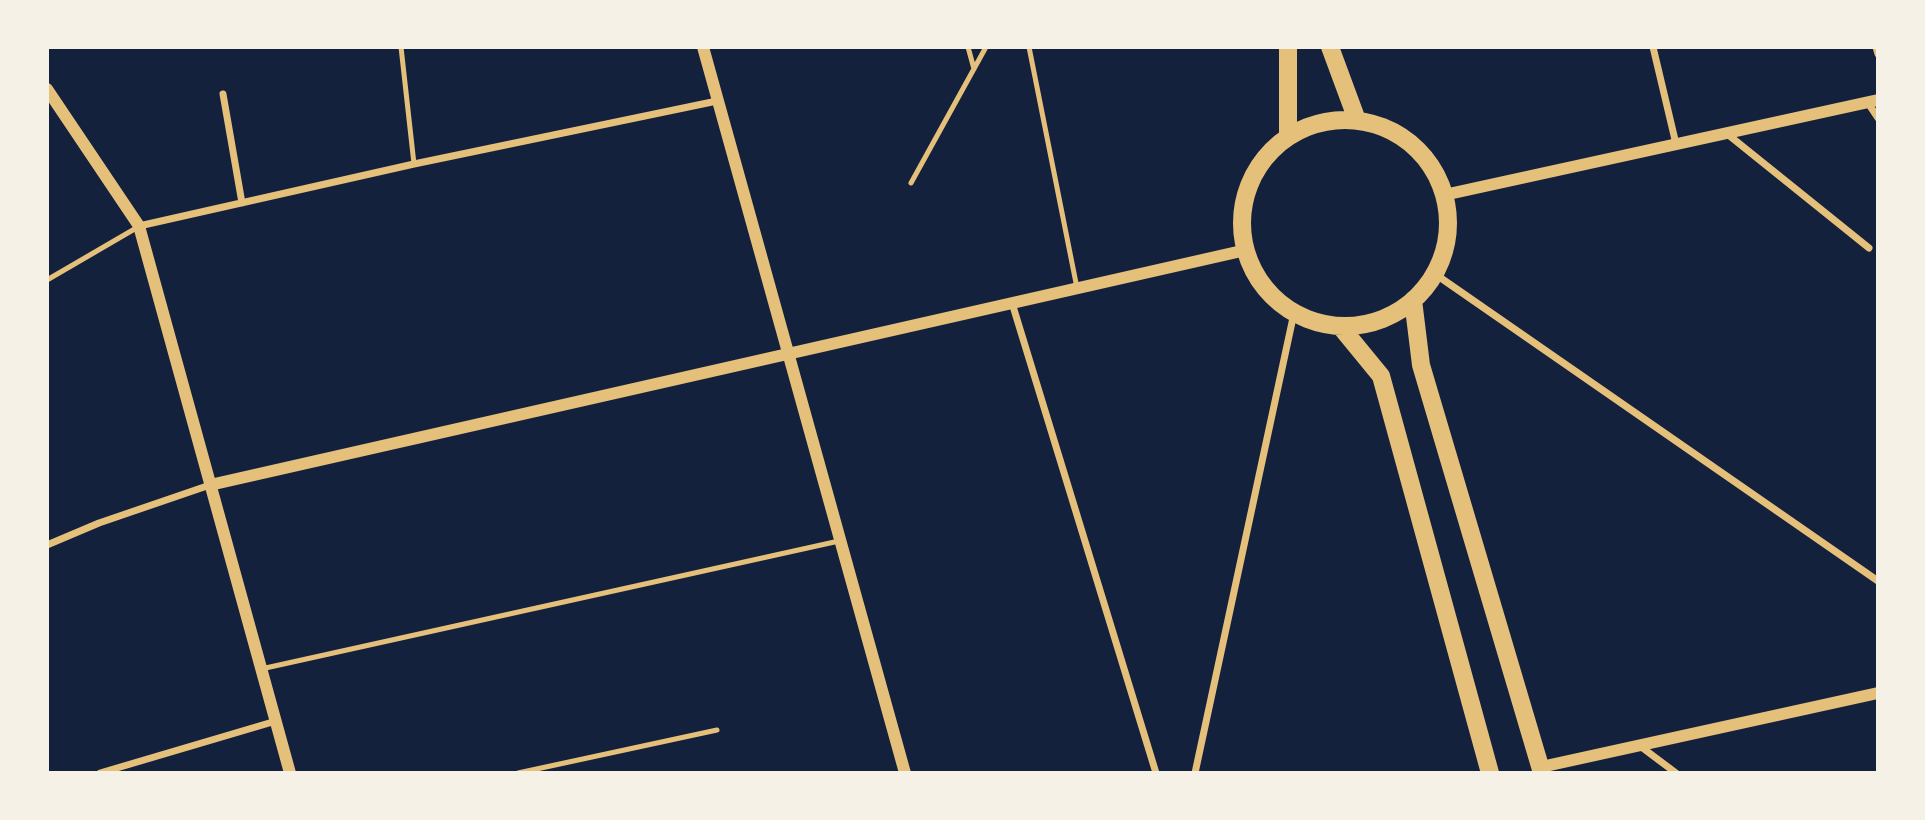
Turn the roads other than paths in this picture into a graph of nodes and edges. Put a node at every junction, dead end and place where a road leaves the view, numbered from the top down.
1 (401, 47) edge
2 (703, 47) edge
3 (968, 47) edge
4 (986, 47) edge
5 (1029, 47) edge
6 (1288, 47) edge
7 (1330, 47) edge
8 (1653, 47) edge
9 (1876, 47) edge
10 (1878, 54) edge
11 (974, 69) junction
12 (47, 89) edge
13 (223, 94) dead end
14 (717, 101) junction
15 (1872, 101) edge
16 (1878, 118) edge
17 (1357, 120) junction
18 (1726, 133) junction
19 (1288, 136) junction
20 (1676, 144) junction
21 (414, 164) junction
22 (911, 183) dead end
23 (1444, 195) junction
24 (242, 203) junction
25 (139, 226) junction
26 (1869, 248) dead end
27 (1245, 250) junction
28 (1435, 274) junction
29 (47, 280) edge
30 (1077, 288) junction
31 (1413, 300) junction
32 (1012, 303) junction
33 (1294, 313) junction
34 (1340, 326) junction
35 (789, 354) junction
36 (210, 485) junction
37 (841, 541) junction
38 (47, 545) edge
39 (1878, 581) edge
40 (261, 669) junction
41 (1878, 693) edge
42 (276, 721) junction
43 (717, 730) dead end
44 (1639, 745) junction
45 (1541, 770) edge
46 (100, 773) edge
47 (290, 773) edge
48 (518, 773) edge
49 (905, 773) edge
50 (1156, 773) edge
51 (1195, 773) edge
52 (1490, 773) edge
53 (1676, 773) edge

1 - 21 lane
2 - 14 street
3 - 11 lane
4 - 11 lane
5 - 30 lane
6 - 19 main road
7 - 17 main road
8 - 20 street
9 - 10 street
11 - 22 lane
12 - 25 street
13 - 24 street
14 - 21 street
14 - 35 street
15 - 16 street
15 - 18 street
17 - 19 main road
17 - 23 main road
18 - 20 street
18 - 26 street
19 - 27 main road
20 - 23 street
21 - 24 street
23 - 28 main road
24 - 25 street
25 - 29 lane
25 - 36 street
27 - 30 street
27 - 33 main road
28 - 31 main road
28 - 39 street
30 - 32 street
31 - 34 main road
31 - 45 main road
32 - 35 street
32 - 50 street
33 - 34 main road
33 - 51 street
34 - 52 main road
35 - 36 street
35 - 37 street
36 - 38 street
36 - 40 street
37 - 40 lane
37 - 49 street
40 - 42 street
41 - 44 street
42 - 46 street
42 - 47 street
43 - 48 lane
44 - 45 street
44 - 53 street

